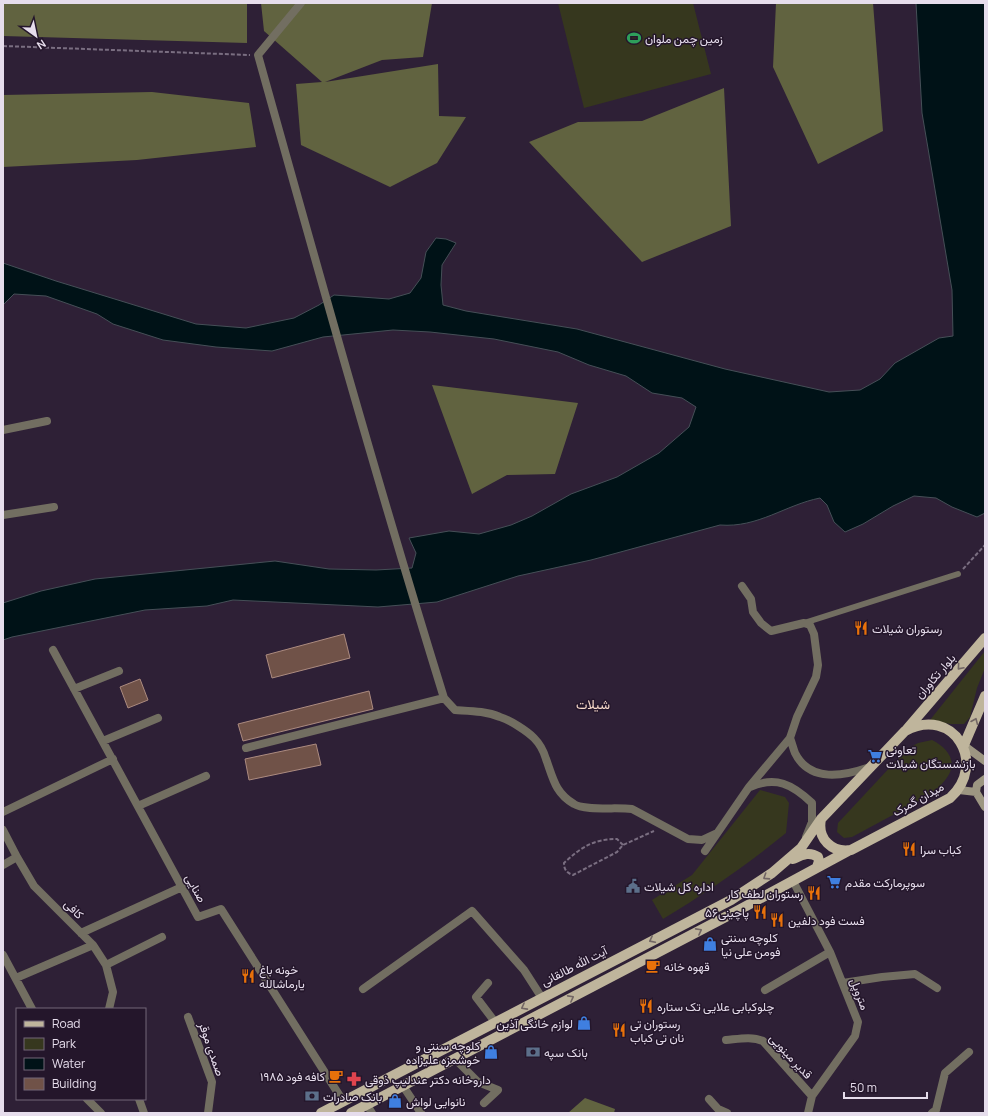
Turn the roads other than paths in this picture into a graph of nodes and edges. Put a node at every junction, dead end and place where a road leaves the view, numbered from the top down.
1 (301, 3) edge
2 (47, 421) dead end
3 (3, 430) edge
4 (54, 507) dead end
5 (3, 515) edge
6 (958, 574) road end
7 (742, 586) dead end
8 (804, 623) junction
9 (985, 638) edge
10 (53, 650) dead end
11 (119, 671) dead end
12 (74, 689) junction
13 (985, 696) edge
14 (444, 698) junction
15 (158, 718) dead end
16 (905, 731) junction
17 (790, 738) junction
18 (103, 741) junction
19 (965, 746) junction
20 (246, 748) dead end
21 (113, 760) junction
22 (985, 761) edge
23 (871, 767) junction
24 (206, 776) dead end
25 (985, 779) edge
26 (749, 787) junction
27 (959, 790) junction
28 (976, 792) junction
29 (138, 806) junction
30 (985, 806) edge
31 (3, 812) edge
32 (821, 819) junction
33 (3, 830) edge
34 (717, 834) junction
35 (801, 848) junction
36 (851, 850) junction
37 (705, 851) dead end
38 (17, 857) junction
39 (788, 861) junction
40 (3, 865) edge
41 (817, 867) junction
42 (793, 881) junction
43 (182, 887) junction
44 (81, 933) junction
45 (162, 937) dead end
46 (93, 945) junction
47 (830, 952) junction
48 (3, 955) edge
49 (106, 965) junction
50 (16, 978) junction
51 (488, 983) dead end
52 (843, 983) junction
53 (937, 988) dead end
54 (363, 989) dead end
55 (765, 990) dead end
56 (542, 998) junction
57 (31, 1008) edge
58 (109, 1008) edge
59 (188, 1018) dead end
60 (495, 1022) junction
61 (726, 1040) dead end
62 (969, 1052) dead end
63 (455, 1058) junction
64 (403, 1086) junction
65 (812, 1096) junction
66 (709, 1099) dead end
67 (89, 1100) edge
68 (139, 1100) edge
69 (343, 1101) junction
70 (484, 1103) dead end
71 (369, 1109) edge
72 (101, 1113) edge
73 (144, 1113) edge
74 (208, 1113) edge
75 (321, 1113) edge
76 (350, 1113) edge
77 (421, 1113) edge
78 (727, 1113) edge
79 (808, 1113) edge
80 (932, 1113) edge

1 - 14 street
2 - 3 street
4 - 5 street
6 - 8 lane
7 - 8 street
8 - 17 street
9 -> 16 main road, بلوار تکاوران
10 - 12 street, صنایی
11 - 12 street
12 - 18 street, صنایی
19 -> 13 main road
14 - 20 street
14 - 34 street
15 - 18 street
16 - 19 main road
16 - 23 main road
17 - 23 street
17 - 26 street
18 - 21 street, صنایی
19 - 22 main road
19 - 27 main road, میدان گمرک
21 - 29 street, صنایی
21 - 31 street
23 - 32 main road
24 - 29 street
25 - 28 main road
26 - 34 street
26 - 35 street
27 - 28 main road
27 - 36 main road, میدان گمرک
28 - 30 main road
29 - 43 street, صنایی
32 - 35 main road, آیت الله طالقانی
32 - 36 main road
33 - 38 street, کافی
34 - 37 street
35 - 39 main road, آیت الله طالقانی
36 - 41 main road
38 - 40 street
38 - 44 street, کافی
39 - 41 main road
39 -> 56 main road, آیت الله طالقانی
41 - 42 main road
42 - 47 street, متروپل
63 -> 42 main road
43 - 44 street
43 - 69 street, صنایی
44 - 46 street, کافی
45 - 49 street
46 - 49 street, کافی
46 - 50 street
47 - 52 street, متروپل
47 - 55 street
48 - 50 street
49 - 58 street, کافی
50 - 57 street
51 - 60 street
52 - 53 street
52 - 65 street, متروپل
54 - 56 street
56 -> 60 main road, آیت الله طالقانی
59 - 74 street, صمدی موقر
60 - 69 main road, آیت الله طالقانی
61 - 65 street, قدیر مینویی
62 - 80 street
63 - 64 main road
63 - 70 street
64 - 71 main road
64 - 77 street
65 - 79 street, متروپل
66 - 78 street
67 - 72 street
68 - 73 street
69 - 75 main road, آیت الله طالقانی
69 - 76 main road
71 - 76 main road

